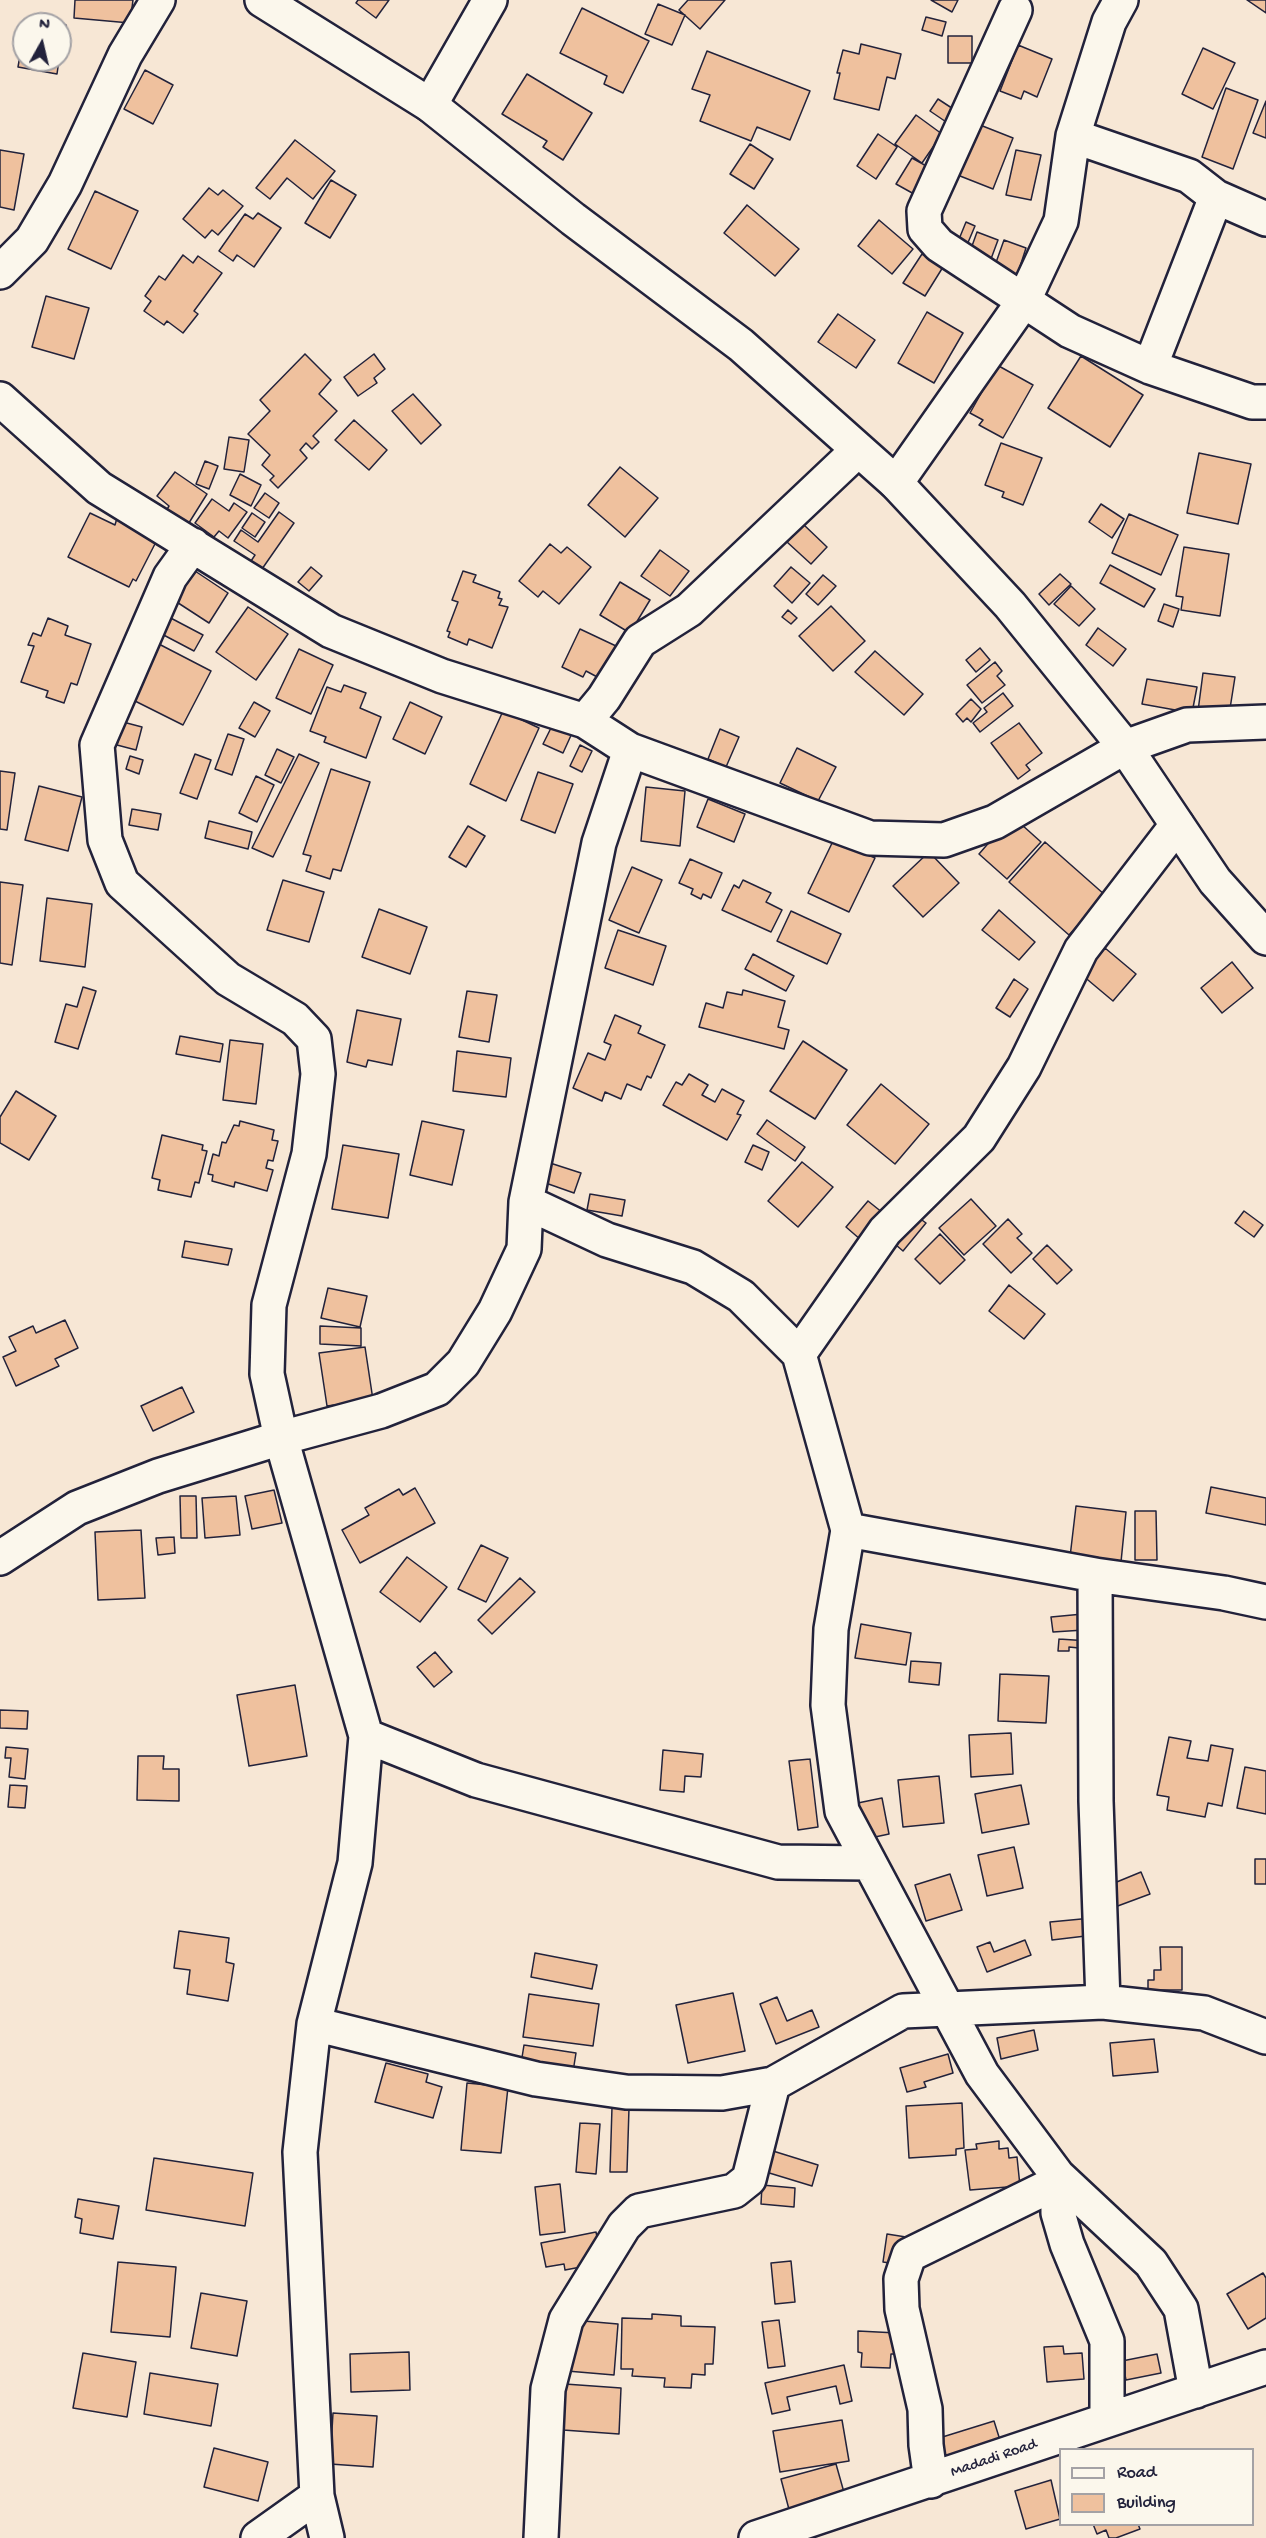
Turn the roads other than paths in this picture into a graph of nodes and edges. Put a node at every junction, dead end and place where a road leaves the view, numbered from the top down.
1 (158, 0) edge
2 (262, 0) edge
3 (490, 0) edge
4 (1120, 0) edge
5 (1015, 10) dead end
6 (430, 105) junction
7 (1074, 136) junction
8 (1216, 198) junction
9 (1266, 219) edge
10 (0, 272) edge
11 (1023, 302) junction
12 (1150, 367) junction
13 (0, 399) edge
14 (1266, 402) edge
15 (858, 450) junction
16 (896, 483) junction
17 (193, 545) junction
18 (585, 721) junction
19 (1266, 722) edge
20 (1125, 747) junction
21 (630, 750) junction
22 (1177, 825) junction
23 (1266, 938) edge
24 (526, 1202) junction
25 (799, 1354) junction
26 (281, 1438) junction
27 (848, 1530) junction
28 (0, 1558) edge
29 (1095, 1575) junction
30 (1266, 1602) edge
31 (366, 1736) junction
32 (867, 1863) junction
33 (925, 1967) junction
34 (1103, 2002) junction
35 (946, 2007) junction
36 (903, 2011) junction
37 (314, 2024) junction
38 (1266, 2037) edge
39 (773, 2084) junction
40 (1058, 2179) junction
41 (1266, 2367) edge
42 (1196, 2391) junction
43 (1107, 2420) junction
44 (931, 2481) junction
45 (317, 2496) junction
46 (334, 2535) edge
47 (258, 2538) edge
48 (541, 2538) edge
49 (756, 2538) edge

1 - 10 street
2 - 6 street
3 - 6 street
4 - 7 street
5 - 11 street
6 - 15 street
7 - 8 street
7 - 11 street
8 - 9 street
8 - 12 street
11 - 12 street
11 - 16 street
12 - 14 street
13 - 17 street
15 - 16 street
15 - 18 street
16 - 20 street
17 - 18 street
17 - 26 street
18 - 21 street
19 - 20 street
20 - 21 street
20 - 22 street
21 - 24 street
22 - 23 street
22 - 25 street
24 - 25 street
24 - 26 street
25 - 27 street
26 - 28 street
26 - 31 street
27 - 29 street
27 - 32 street
29 - 30 street
29 - 34 street
31 - 32 street
31 - 37 street
32 - 33 street
33 - 35 street
33 - 36 street
34 - 35 street
34 - 38 street
35 - 36 street
35 - 40 street
36 - 39 street
37 - 39 street
37 - 45 street
39 - 48 street
40 - 42 street
40 - 43 street
40 - 44 street
41 - 42 street, Madadi Road
42 - 43 street, Madadi Road
43 - 44 street, Madadi Road
44 - 49 street, Madadi Road
45 - 46 street
45 - 47 street

